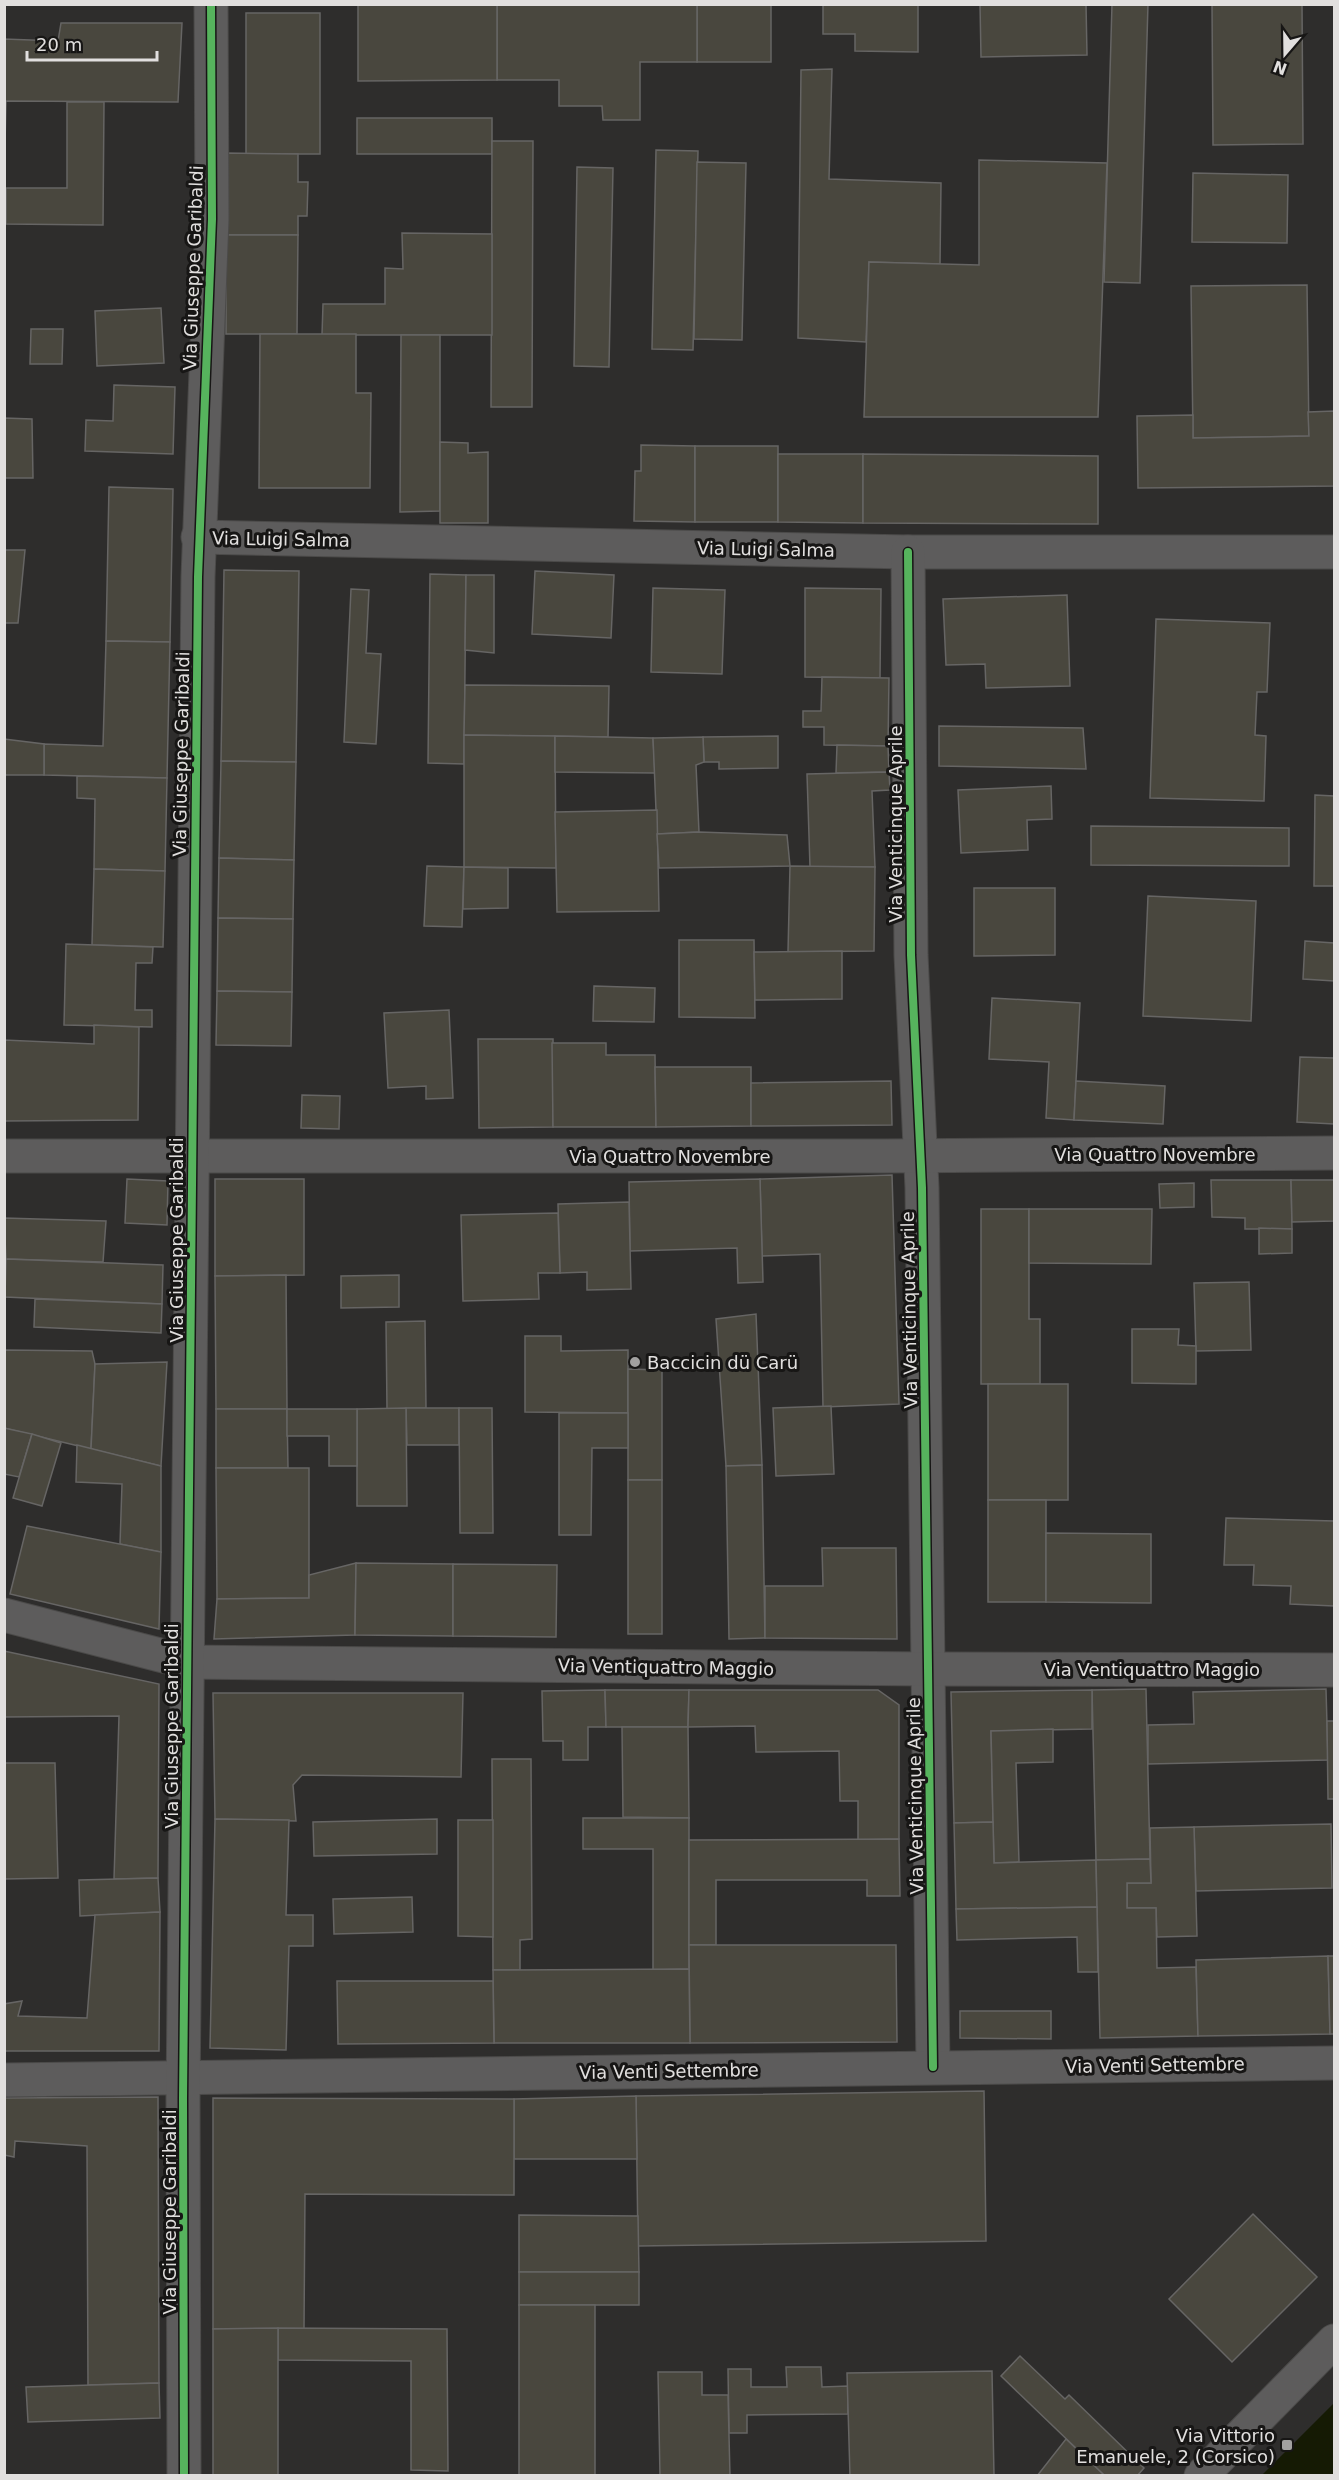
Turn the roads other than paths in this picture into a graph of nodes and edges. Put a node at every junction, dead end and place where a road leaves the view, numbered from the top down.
1 (212, 4) edge
2 (198, 537) junction
3 (908, 552) junction
4 (1335, 552) edge
5 (1335, 1153) edge
6 (192, 1154) junction
7 (920, 1155) junction
8 (4, 1156) edge
9 (4, 1615) edge
10 (187, 1662) junction
11 (928, 1669) junction
12 (1335, 1670) edge
13 (1335, 2063) edge
14 (933, 2067) junction
15 (4, 2079) edge
16 (184, 2079) junction
17 (1335, 2342) edge
18 (184, 2475) edge
19 (1201, 2475) edge

1 - 2 street, Via Giuseppe Garibaldi
2 - 3 street, Via Luigi Salma
2 - 6 street, Via Giuseppe Garibaldi
3 - 4 street, Via Luigi Salma
3 - 7 street, Via Venticinque Aprile
5 - 7 street, Via Quattro Novembre
6 - 7 street, Via Quattro Novembre
6 - 8 street, Via Quattro Novembre
6 - 10 street, Via Giuseppe Garibaldi
7 - 11 street, Via Venticinque Aprile
9 - 10 street, Via Ventiquattro Maggio
10 - 11 street, Via Ventiquattro Maggio
10 - 16 street, Via Giuseppe Garibaldi
11 - 12 street, Via Ventiquattro Maggio
11 - 14 street, Via Venticinque Aprile
13 - 14 street, Via Venti Settembre
14 - 16 street, Via Venti Settembre
15 - 16 street, Via Venti Settembre
16 - 18 street, Via Giuseppe Garibaldi
17 - 19 street

